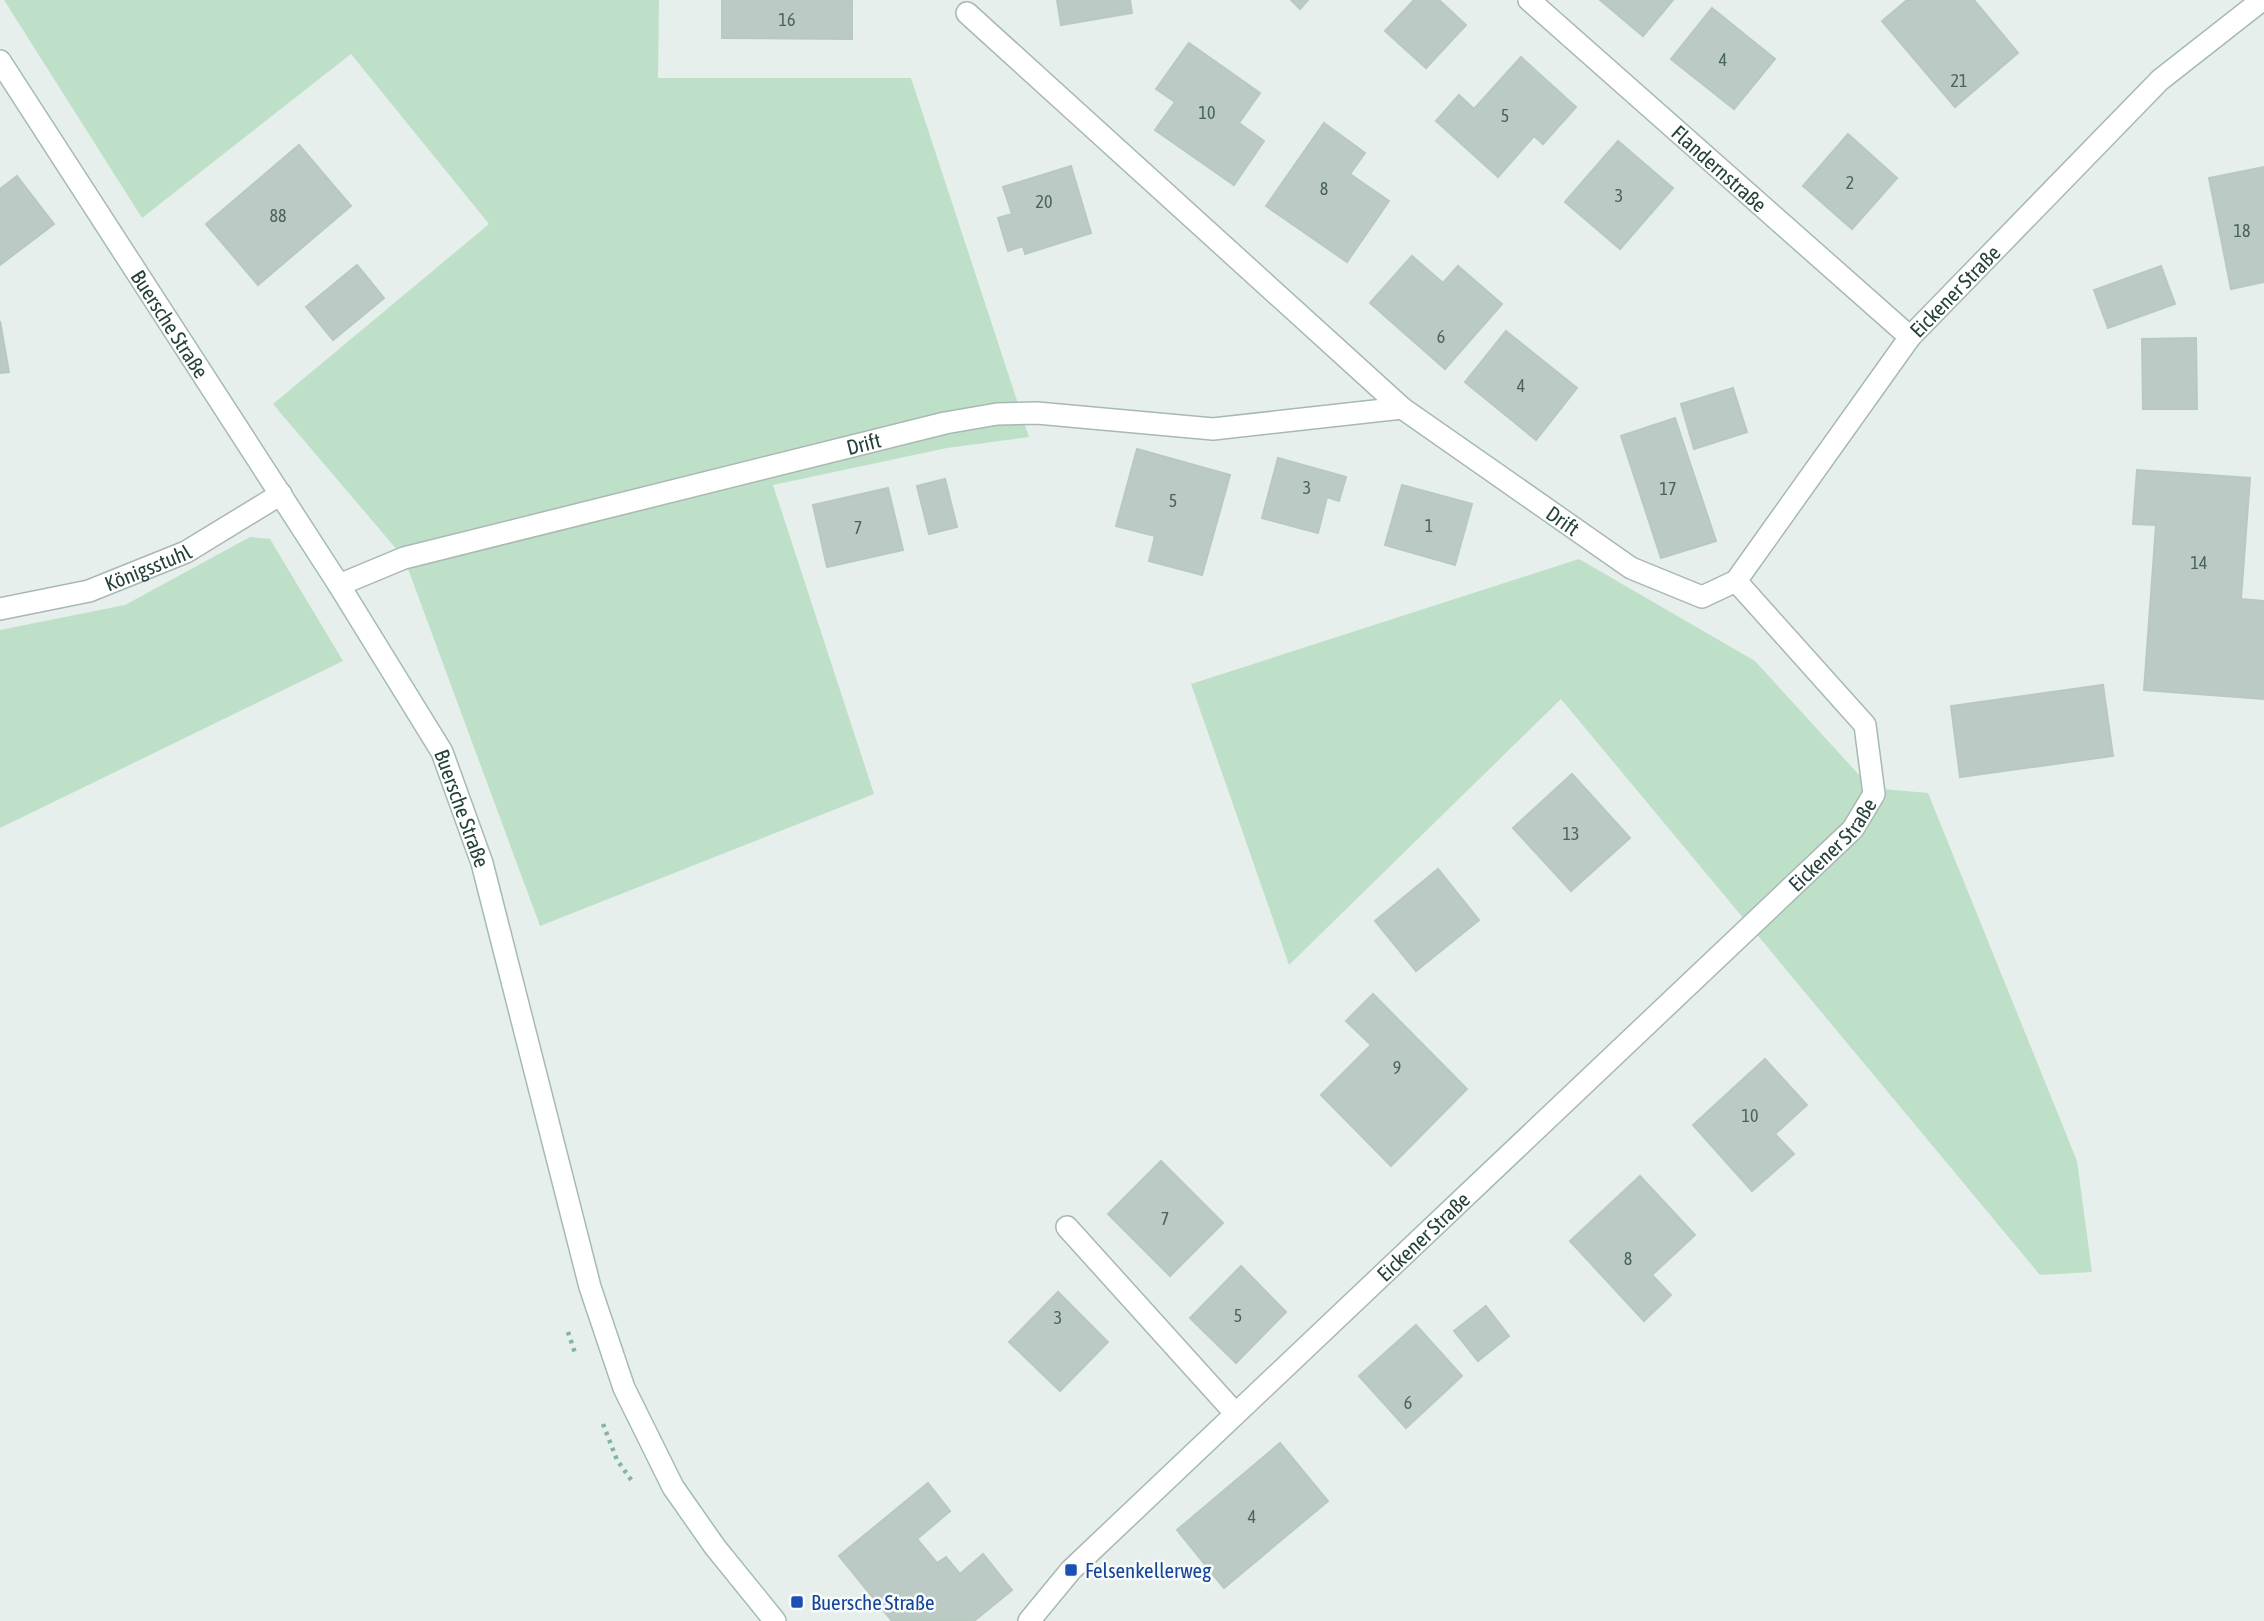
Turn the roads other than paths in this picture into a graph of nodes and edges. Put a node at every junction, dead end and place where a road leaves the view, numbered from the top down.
1 (1529, 0) edge
2 (2262, 0) edge
3 (967, 13) dead end
4 (0, 61) edge
5 (1910, 337) junction
6 (1402, 408) junction
7 (281, 495) junction
8 (1736, 581) junction
9 (339, 585) junction
10 (0, 609) edge
11 (1067, 1227) dead end
12 (1234, 1413) junction
13 (775, 1621) edge
14 (1029, 1621) edge

1 - 5 street, Flandernstraße
2 - 5 street, Eickener Straße
3 - 6 street, Drift
4 - 7 street, Buersche Straße
5 - 8 street, Eickener Straße
6 - 8 street, Drift
6 - 9 street, Drift
7 - 9 street, Buersche Straße
7 - 10 street, Königsstuhl
8 - 12 street, Eickener Straße
9 - 13 street, Buersche Straße
11 - 12 street
12 - 14 street, Eickener Straße

